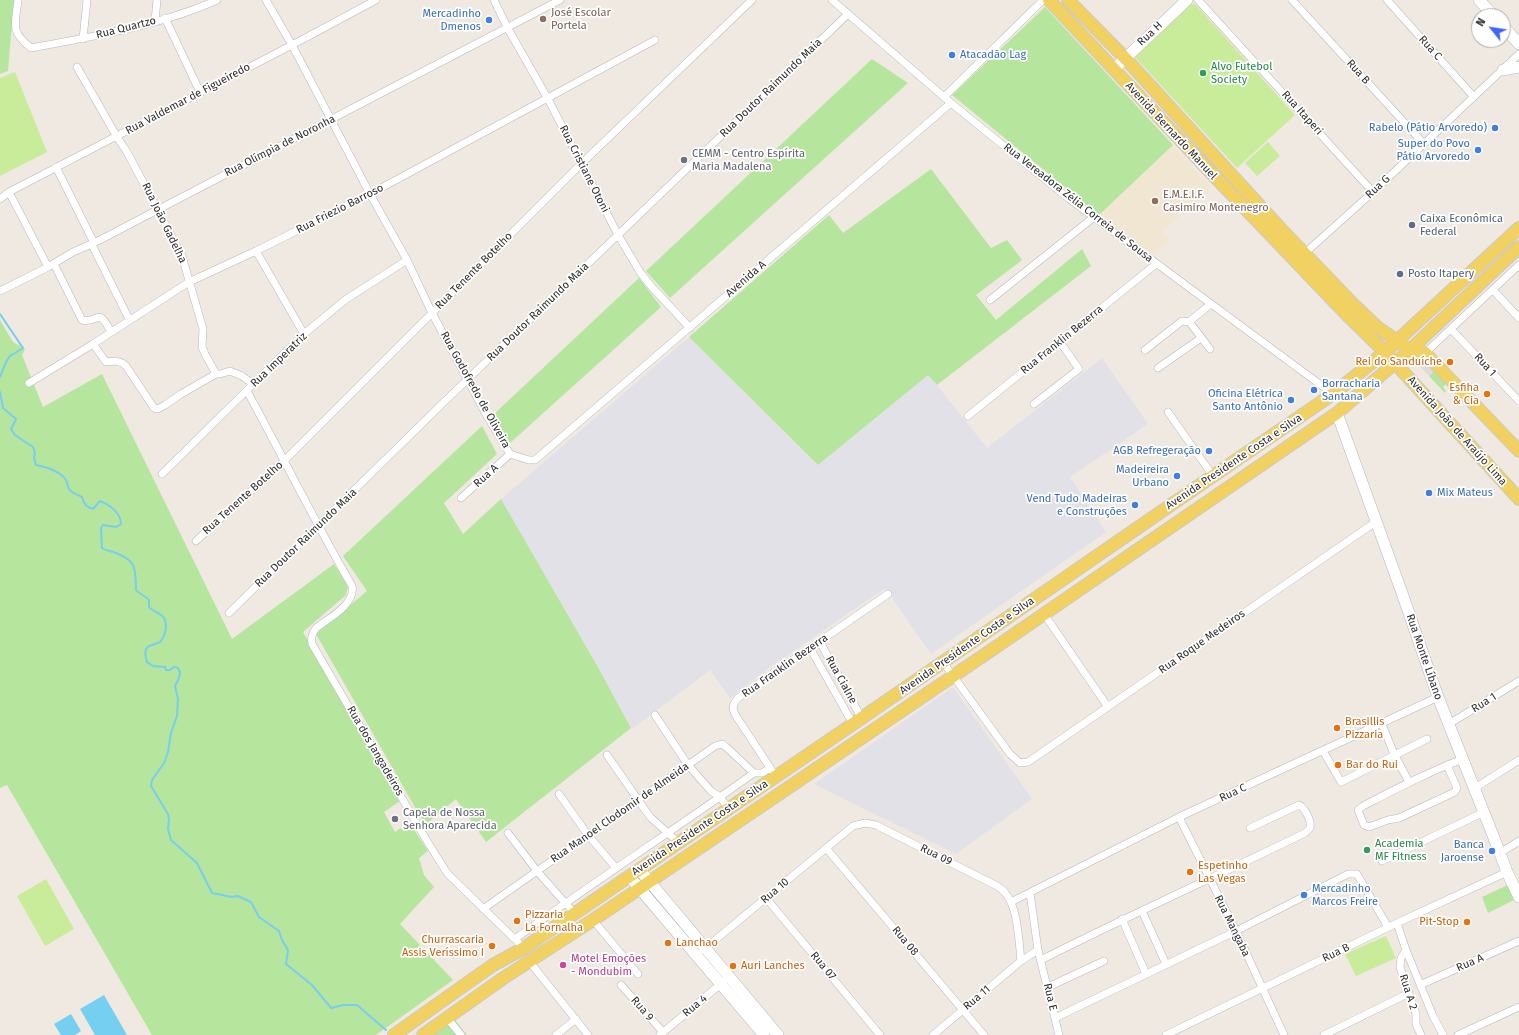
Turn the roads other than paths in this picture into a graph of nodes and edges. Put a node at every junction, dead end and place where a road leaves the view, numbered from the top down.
1 (18, 0) edge
2 (87, 0) edge
3 (157, 0) edge
4 (217, 0) edge
5 (266, 0) edge
6 (376, 0) edge
7 (494, 0) edge
8 (560, 0) edge
9 (752, 0) edge
10 (832, 0) edge
11 (1043, 0) edge
12 (1049, 0) edge
13 (1068, 0) edge
14 (1187, 0) edge
15 (1198, 0) edge
16 (1292, 0) edge
17 (1387, 0) edge
18 (1479, 0) edge
19 (1486, 8) edge
20 (848, 14) junction
21 (165, 18) junction
22 (155, 21) junction
23 (508, 27) junction
24 (1511, 35) edge
25 (83, 39) junction
26 (655, 40) dead end
27 (1519, 44) edge
28 (292, 46) junction
29 (1519, 54) edge
30 (1125, 58) junction
31 (77, 67) dead end
32 (1519, 67) edge
33 (1114, 69) junction
34 (1503, 70) junction
35 (200, 92) junction
36 (944, 97) junction
37 (1474, 97) junction
38 (548, 99) junction
39 (951, 103) junction
40 (331, 120) junction
41 (117, 137) junction
42 (1424, 144) junction
43 (581, 164) junction
44 (56, 168) junction
45 (9, 192) junction
46 (1373, 192) junction
47 (370, 194) junction
48 (0, 199) edge
49 (157, 210) junction
50 (1094, 217) junction
51 (1519, 228) edge
52 (618, 235) junction
53 (93, 244) junction
54 (1519, 247) edge
55 (256, 251) junction
56 (1305, 253) junction
57 (407, 260) junction
58 (1156, 264) junction
59 (51, 265) junction
60 (1519, 265) edge
61 (189, 282) junction
62 (1493, 290) junction
63 (0, 291) edge
64 (990, 300) dead end
65 (1211, 304) junction
66 (432, 313) junction
67 (1519, 318) edge
68 (129, 319) junction
69 (1190, 322) junction
70 (690, 328) junction
71 (1451, 329) junction
72 (111, 332) junction
73 (304, 334) junction
74 (1201, 338) junction
75 (1396, 341) junction
76 (1060, 342) junction
77 (93, 344) junction
78 (1210, 349) dead end
79 (1145, 350) dead end
80 (1410, 350) junction
81 (1385, 352) junction
82 (1425, 353) junction
83 (1395, 363) junction
84 (1158, 368) dead end
85 (216, 374) junction
86 (468, 380) junction
87 (29, 383) dead end
88 (253, 384) junction
89 (247, 391) junction
90 (1333, 394) junction
91 (1519, 401) edge
92 (1034, 404) dead end
93 (1168, 412) dead end
94 (1337, 413) junction
95 (968, 416) dead end
96 (1282, 429) junction
97 (1517, 447) edge
98 (1251, 449) junction
99 (1285, 449) junction
100 (510, 454) junction
101 (541, 455) joint
102 (285, 460) junction
103 (1252, 471) junction
104 (162, 474) dead end
105 (1213, 476) junction
106 (461, 498) dead end
107 (1519, 498) edge
108 (1377, 522) junction
109 (319, 526) junction
110 (196, 540) dead end
111 (1104, 551) junction
112 (1115, 566) junction
113 (888, 594) dead end
114 (229, 613) dead end
115 (1044, 614) junction
116 (820, 642) junction
117 (810, 648) junction
118 (943, 662) junction
119 (953, 676) junction
120 (1519, 681) edge
121 (1438, 697) junction
122 (1108, 707) junction
123 (655, 716) dead end
124 (858, 721) junction
125 (1382, 724) junction
126 (1449, 724) junction
127 (1427, 739) dead end
128 (1323, 751) junction
129 (1394, 754) junction
130 (607, 755) dead end
131 (1463, 759) junction
132 (1519, 760) edge
133 (688, 765) junction
134 (1447, 765) junction
135 (773, 772) junction
136 (754, 773) junction
137 (1409, 782) junction
138 (1475, 788) junction
139 (559, 794) dead end
140 (720, 797) junction
141 (639, 800) junction
142 (732, 807) junction
143 (1484, 812) junction
144 (745, 817) junction
145 (1179, 817) junction
146 (716, 818) junction
147 (853, 826) joint
148 (1250, 828) dead end
149 (723, 832) junction
150 (508, 833) dead end
151 (668, 833) junction
152 (588, 835) junction
153 (1519, 841) edge
154 (679, 842) junction
155 (826, 848) junction
156 (1500, 852) junction
157 (1382, 861) dead end
158 (616, 868) junction
159 (537, 871) junction
160 (1507, 872) junction
161 (634, 873) junction
162 (1209, 880) junction
163 (645, 885) junction
164 (1030, 893) junction
165 (766, 898) junction
166 (1519, 898) edge
167 (1011, 902) junction
168 (564, 903) junction
169 (483, 909) junction
170 (1142, 911) junction
171 (574, 914) junction
172 (593, 920) junction
173 (1122, 920) junction
174 (1398, 923) junction
175 (1388, 928) junction
176 (1236, 931) junction
177 (1519, 941) edge
178 (520, 943) junction
179 (706, 948) junction
180 (1038, 950) junction
181 (1406, 950) junction
182 (696, 956) junction
183 (1041, 960) junction
184 (530, 961) junction
185 (1021, 961) junction
186 (1104, 961) dead end
187 (1166, 964) junction
188 (493, 965) junction
189 (480, 974) junction
190 (638, 974) dead end
191 (1146, 974) junction
192 (502, 979) junction
193 (725, 980) junction
194 (621, 985) dead end
195 (1420, 985) junction
196 (1048, 986) junction
197 (490, 988) junction
198 (1262, 989) junction
199 (1409, 993) junction
200 (1519, 1007) edge
201 (963, 1010) junction
202 (447, 1018) junction
203 (1055, 1018) junction
204 (576, 1019) junction
205 (761, 1031) edge
206 (661, 1034) edge
207 (394, 1035) edge
208 (423, 1035) edge
209 (461, 1035) edge
210 (556, 1035) edge
211 (588, 1035) edge
212 (778, 1035) edge
213 (880, 1035) edge
214 (933, 1035) edge
215 (984, 1035) edge
216 (1059, 1035) edge
217 (1166, 1035) edge
218 (1284, 1035) edge
219 (1324, 1035) edge
220 (1421, 1035) edge
221 (1443, 1035) edge
222 (1458, 1035) edge

1 - 25 street, Rua Quartzo
2 - 25 street
3 - 22 street
4 - 21 street, Rua Quartzo
5 - 28 street, Rua Godofredo de Oliveira
6 - 28 street, Rua Valdemar de Figueiredo
7 - 23 street, Rua Cristiane Otoni
8 - 23 street, Rua Olímpia de Noronha
9 - 43 street, Rua Tenente Botelho
10 - 20 street, Rua Vereadora Zélia Correia de Sousa
11 - 36 street
12 - 33 main road, Avenida Bernardo Manuel
13 - 30 main road, Avenida Bernardo Manuel
14 - 30 street, Rua H
15 - 46 street, Rua Itaperi
16 - 42 street, Rua B
17 - 37 street, Rua C
18 - 19 street
20 - 36 street, Rua Vereadora Zélia Correia de Sousa
20 - 52 street, Rua Doutor Raimundo Maia
21 - 22 street, Rua Quartzo
21 - 35 street
22 - 25 street, Rua Quartzo
23 - 38 street, Rua Cristiane Otoni
23 - 40 street, Rua Olímpia de Noronha
24 - 27 street
26 - 38 street, Rua Friezio Barroso
28 - 35 street, Rua Valdemar de Figueiredo
28 - 40 street, Rua Godofredo de Oliveira
29 - 34 street, Rua G
30 - 33 street, Rua H
30 - 56 main road, Avenida Bernardo Manuel
31 - 41 street, Rua João Gadelha
32 - 34 street
33 - 81 main road, Avenida Bernardo Manuel
34 - 37 street, Rua G
35 - 41 street, Rua Valdemar de Figueiredo
36 - 39 street, Rua Vereadora Zélia Correia de Sousa
37 - 42 street, Rua G
38 - 43 street, Rua Cristiane Otoni
38 - 47 street, Rua Friezio Barroso
39 - 50 street, Rua Vereadora Zélia Correia de Sousa
39 - 70 street, Avenida A
40 - 47 street, Rua Godofredo de Oliveira
40 - 49 street, Rua Olímpia de Noronha
41 - 44 street, Rua Valdemar de Figueiredo
41 - 49 street, Rua João Gadelha
42 - 46 street, Rua G
43 - 52 street, Rua Cristiane Otoni
43 - 66 street, Rua Tenente Botelho
44 - 45 street, Rua Valdemar de Figueiredo
44 - 53 street
45 - 48 street, Rua Valdemar de Figueiredo
45 - 59 street
46 - 56 street, Rua G
47 - 55 street, Rua Friezio Barroso
47 - 57 street, Rua Godofredo de Oliveira
49 - 53 street, Rua Olímpia de Noronha
49 - 61 street, Rua João Gadelha
50 - 58 street, Rua Vereadora Zélia Correia de Sousa
50 - 64 street
51 - 75 main road, Avenida Presidente Costa e Silva
52 - 70 street, Rua Cristiane Otoni
52 - 86 street, Rua Doutor Raimundo Maia
53 - 59 street, Rua Olímpia de Noronha
53 - 68 street
54 - 80 main road, Avenida Presidente Costa e Silva
55 - 61 street, Rua Friezio Barroso
55 - 73 street
56 - 75 main road, Avenida Bernardo Manuel
57 - 66 street, Rua Godofredo de Oliveira
57 - 73 street, Rua Imperatriz
58 - 65 street, Rua Vereadora Zélia Correia de Sousa
58 - 76 street, Rua Franklin Bezerra
59 - 63 street, Rua Olímpia de Noronha
59 - 72 street
60 - 62 street
61 - 68 street, Rua Friezio Barroso
61 - 85 street, Rua João Gadelha
62 - 67 street
62 - 71 street
65 - 69 street
65 - 90 street, Rua Vereadora Zélia Correia de Sousa
66 - 86 street, Rua Godofredo de Oliveira
66 - 102 street, Rua Tenente Botelho
68 - 72 street, Rua Friezio Barroso
69 - 74 street
69 - 79 street
70 - 101 street, Avenida A
71 - 82 street
71 - 91 street, Rua 1
72 - 77 street, Rua Friezio Barroso
73 - 88 street, Rua Imperatriz
74 - 78 street
74 - 84 street
75 - 80 main road, Avenida Bernardo Manuel
75 - 81 main road, Avenida Presidente Costa e Silva
76 - 92 street
76 - 95 street, Rua Franklin Bezerra
77 - 85 street
77 - 87 street, Rua Friezio Barroso
80 - 82 main road
80 - 83 main road, Avenida Presidente Costa e Silva
81 - 83 main road, Avenida Bernardo Manuel
81 - 90 main road, Avenida Presidente Costa e Silva
82 - 97 main road
83 - 94 main road, Avenida Presidente Costa e Silva
83 - 107 main road, Avenida João de Araújo Lima
85 - 88 street
86 - 100 street, Rua Godofredo de Oliveira
86 - 109 street, Rua Doutor Raimundo Maia
88 - 89 street, Rua Imperatriz
89 - 102 street
89 - 104 street, Rua Imperatriz
90 - 96 main road, Avenida Presidente Costa e Silva
93 - 105 street
94 - 99 main road, Avenida Presidente Costa e Silva
94 - 108 street, Rua Monte Líbano
96 - 98 main road, Avenida Presidente Costa e Silva
96 - 99 main road
98 - 103 main road
98 - 105 main road, Avenida Presidente Costa e Silva
99 - 103 main road, Avenida Presidente Costa e Silva
100 - 101 street, Rua Godofredo de Oliveira
100 - 106 street, Rua A
102 - 109 street
102 - 110 street, Rua Tenente Botelho
103 - 112 main road, Avenida Presidente Costa e Silva
105 - 111 main road, Avenida Presidente Costa e Silva
108 - 121 street, Rua Monte Líbano
108 - 122 street, Rua Roque Medeiros
109 - 114 street, Rua Doutor Raimundo Maia
109 - 169 street, Rua dos Jangadeiros
111 - 112 main road
111 - 118 main road, Avenida Presidente Costa e Silva
112 - 115 main road, Avenida Presidente Costa e Silva
113 - 116 street, Rua Franklin Bezerra
115 - 119 main road, Avenida Presidente Costa e Silva
115 - 122 street
116 - 117 street, Rua Franklin Bezerra
116 - 124 street, Rua Cialne
117 - 124 street, Rua Cialne
117 - 135 street, Rua Franklin Bezerra
118 - 119 street
118 - 124 main road, Avenida Presidente Costa e Silva
119 - 122 street, Rua Roque Medeiros
119 - 144 main road, Avenida Presidente Costa e Silva
120 - 126 street, Rua 1
121 - 125 street, Rua C
121 - 126 street, Rua Monte Líbano
123 - 133 street
124 - 135 main road, Avenida Presidente Costa e Silva
125 - 128 street, Rua C
125 - 129 street
126 - 131 street, Rua Monte Líbano
127 - 129 street
128 - 129 street
128 - 145 street, Rua C
129 - 137 street
130 - 141 street
131 - 134 street
131 - 138 street, Rua Monte Líbano
132 - 138 street
133 - 136 street, Rua Manoel Clodomir de Almeida
133 - 140 street
133 - 141 street, Rua Manoel Clodomir de Almeida
134 - 137 street
134 - 137 street
135 - 136 street
135 - 142 main road, Avenida Presidente Costa e Silva
136 - 140 street
138 - 143 street, Rua Monte Líbano
139 - 152 street
140 - 142 street
140 - 151 street
141 - 151 street
141 - 152 street, Rua Manoel Clodomir de Almeida
142 - 144 main road
142 - 146 main road, Avenida Presidente Costa e Silva
143 - 156 street, Rua Monte Líbano
143 - 157 street
144 - 149 main road, Avenida Presidente Costa e Silva
145 - 162 street, Rua Mangaba
145 - 164 street, Rua C
146 - 149 main road
146 - 154 main road, Avenida Presidente Costa e Silva
147 - 155 street, Rua 10
147 - 167 street, Rua 09
148 - 162 street
149 - 163 main road, Avenida Presidente Costa e Silva
150 - 159 street
151 - 154 street
151 - 158 street
152 - 158 street
152 - 159 street, Rua Manoel Clodomir de Almeida
153 - 156 street
154 - 161 main road, Avenida Presidente Costa e Silva
155 - 165 street, Rua 10
155 - 201 street, Rua 08
156 - 160 street, Rua Monte Líbano
158 - 168 street
159 - 168 street
159 - 169 street, Rua Manoel Clodomir de Almeida
160 - 166 street, Rua Monte Líbano
160 - 174 street, Rua B
161 - 163 street
161 - 171 main road, Avenida Presidente Costa e Silva
162 - 170 street
162 - 176 street, Rua Mangaba
163 - 172 main road, Avenida Presidente Costa e Silva
163 - 179 street
163 - 182 street
164 - 167 street
164 - 180 street
165 - 179 street, Rua 10
165 - 213 street, Rua 07
167 - 185 street, Rua 09
168 - 171 street
168 - 178 street
169 - 178 street, Rua dos Jangadeiros
170 - 173 street
170 - 187 street
171 - 178 main road, Avenida Presidente Costa e Silva
172 - 184 main road, Avenida Presidente Costa e Silva
172 - 190 street
173 - 183 street
173 - 191 street
174 - 175 street, Rua B
174 - 181 street
175 - 176 street
175 - 198 street, Rua B
176 - 187 street
176 - 198 street, Rua Mangaba
177 - 195 street, Rua A
178 - 188 main road, Avenida Presidente Costa e Silva
179 - 182 street, Rua 10
179 - 193 street
180 - 183 street
180 - 185 street
181 - 195 street
181 - 199 street, Rua A 2
182 - 193 street
183 - 196 street, Rua E
184 - 192 main road, Avenida Presidente Costa e Silva
184 - 204 street
185 - 201 street, Rua 11
186 - 196 street
187 - 191 street
188 - 189 main road, Avenida Presidente Costa e Silva
188 - 192 main road
189 - 197 main road
189 - 207 main road, Avenida Presidente Costa e Silva
191 - 203 street
192 - 197 main road, Avenida Presidente Costa e Silva
193 - 205 street
193 - 206 street, Rua 4
194 - 206 street, Rua 9
195 - 221 street
196 - 203 street, Rua E
197 - 202 main road, Avenida Presidente Costa e Silva
198 - 217 street, Rua B
198 - 218 street, Rua Mangaba
199 - 219 street
199 - 220 street, Rua A 2
200 - 222 street
201 - 214 street, Rua 11
201 - 215 street, Rua 08
202 - 208 main road, Avenida Presidente Costa e Silva
202 - 209 street
203 - 216 street, Rua E
204 - 210 street
204 - 211 street
205 - 212 street

